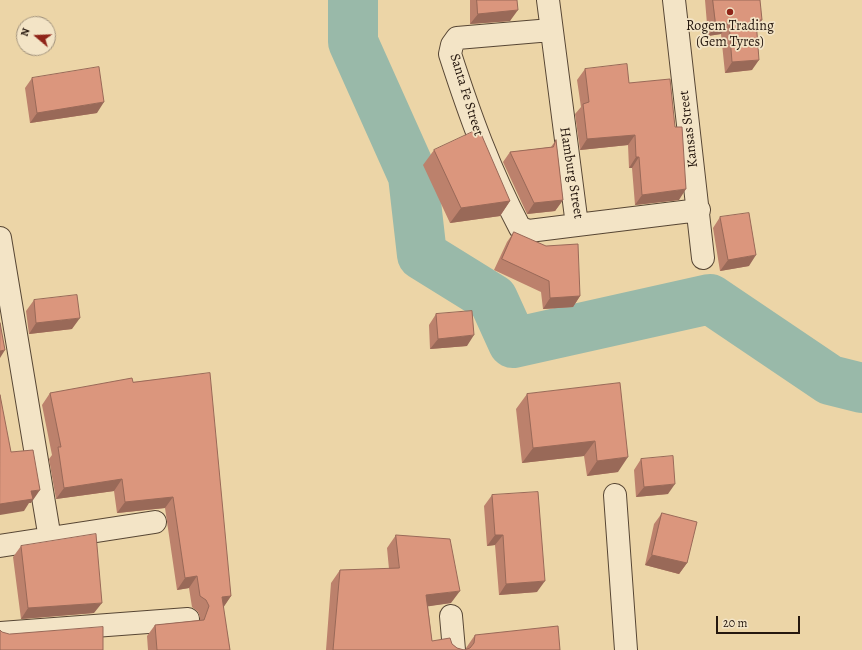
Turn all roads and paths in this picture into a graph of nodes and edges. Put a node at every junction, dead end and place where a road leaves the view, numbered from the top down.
1 (548, 0) edge
2 (674, 0) edge
3 (551, 30) junction
4 (699, 210) junction
5 (577, 225) junction
6 (0, 238) edge
7 (703, 258) dead end
8 (615, 495) dead end
9 (155, 522) dead end
10 (50, 539) junction
11 (0, 546) edge
12 (451, 616) dead end
13 (188, 619) dead end
14 (0, 633) edge
15 (454, 650) edge
16 (626, 650) edge

1 - 3 street, Hamburg Street
2 - 4 street, Kansas Street
3 - 5 street, Hamburg Street
3 - 5 street, Santa Fe Street
4 - 5 street, Hamburg Street
4 - 7 street, Kansas Street
6 - 10 street
8 - 16 street
9 - 10 street
10 - 11 street
12 - 15 street
13 - 14 street

